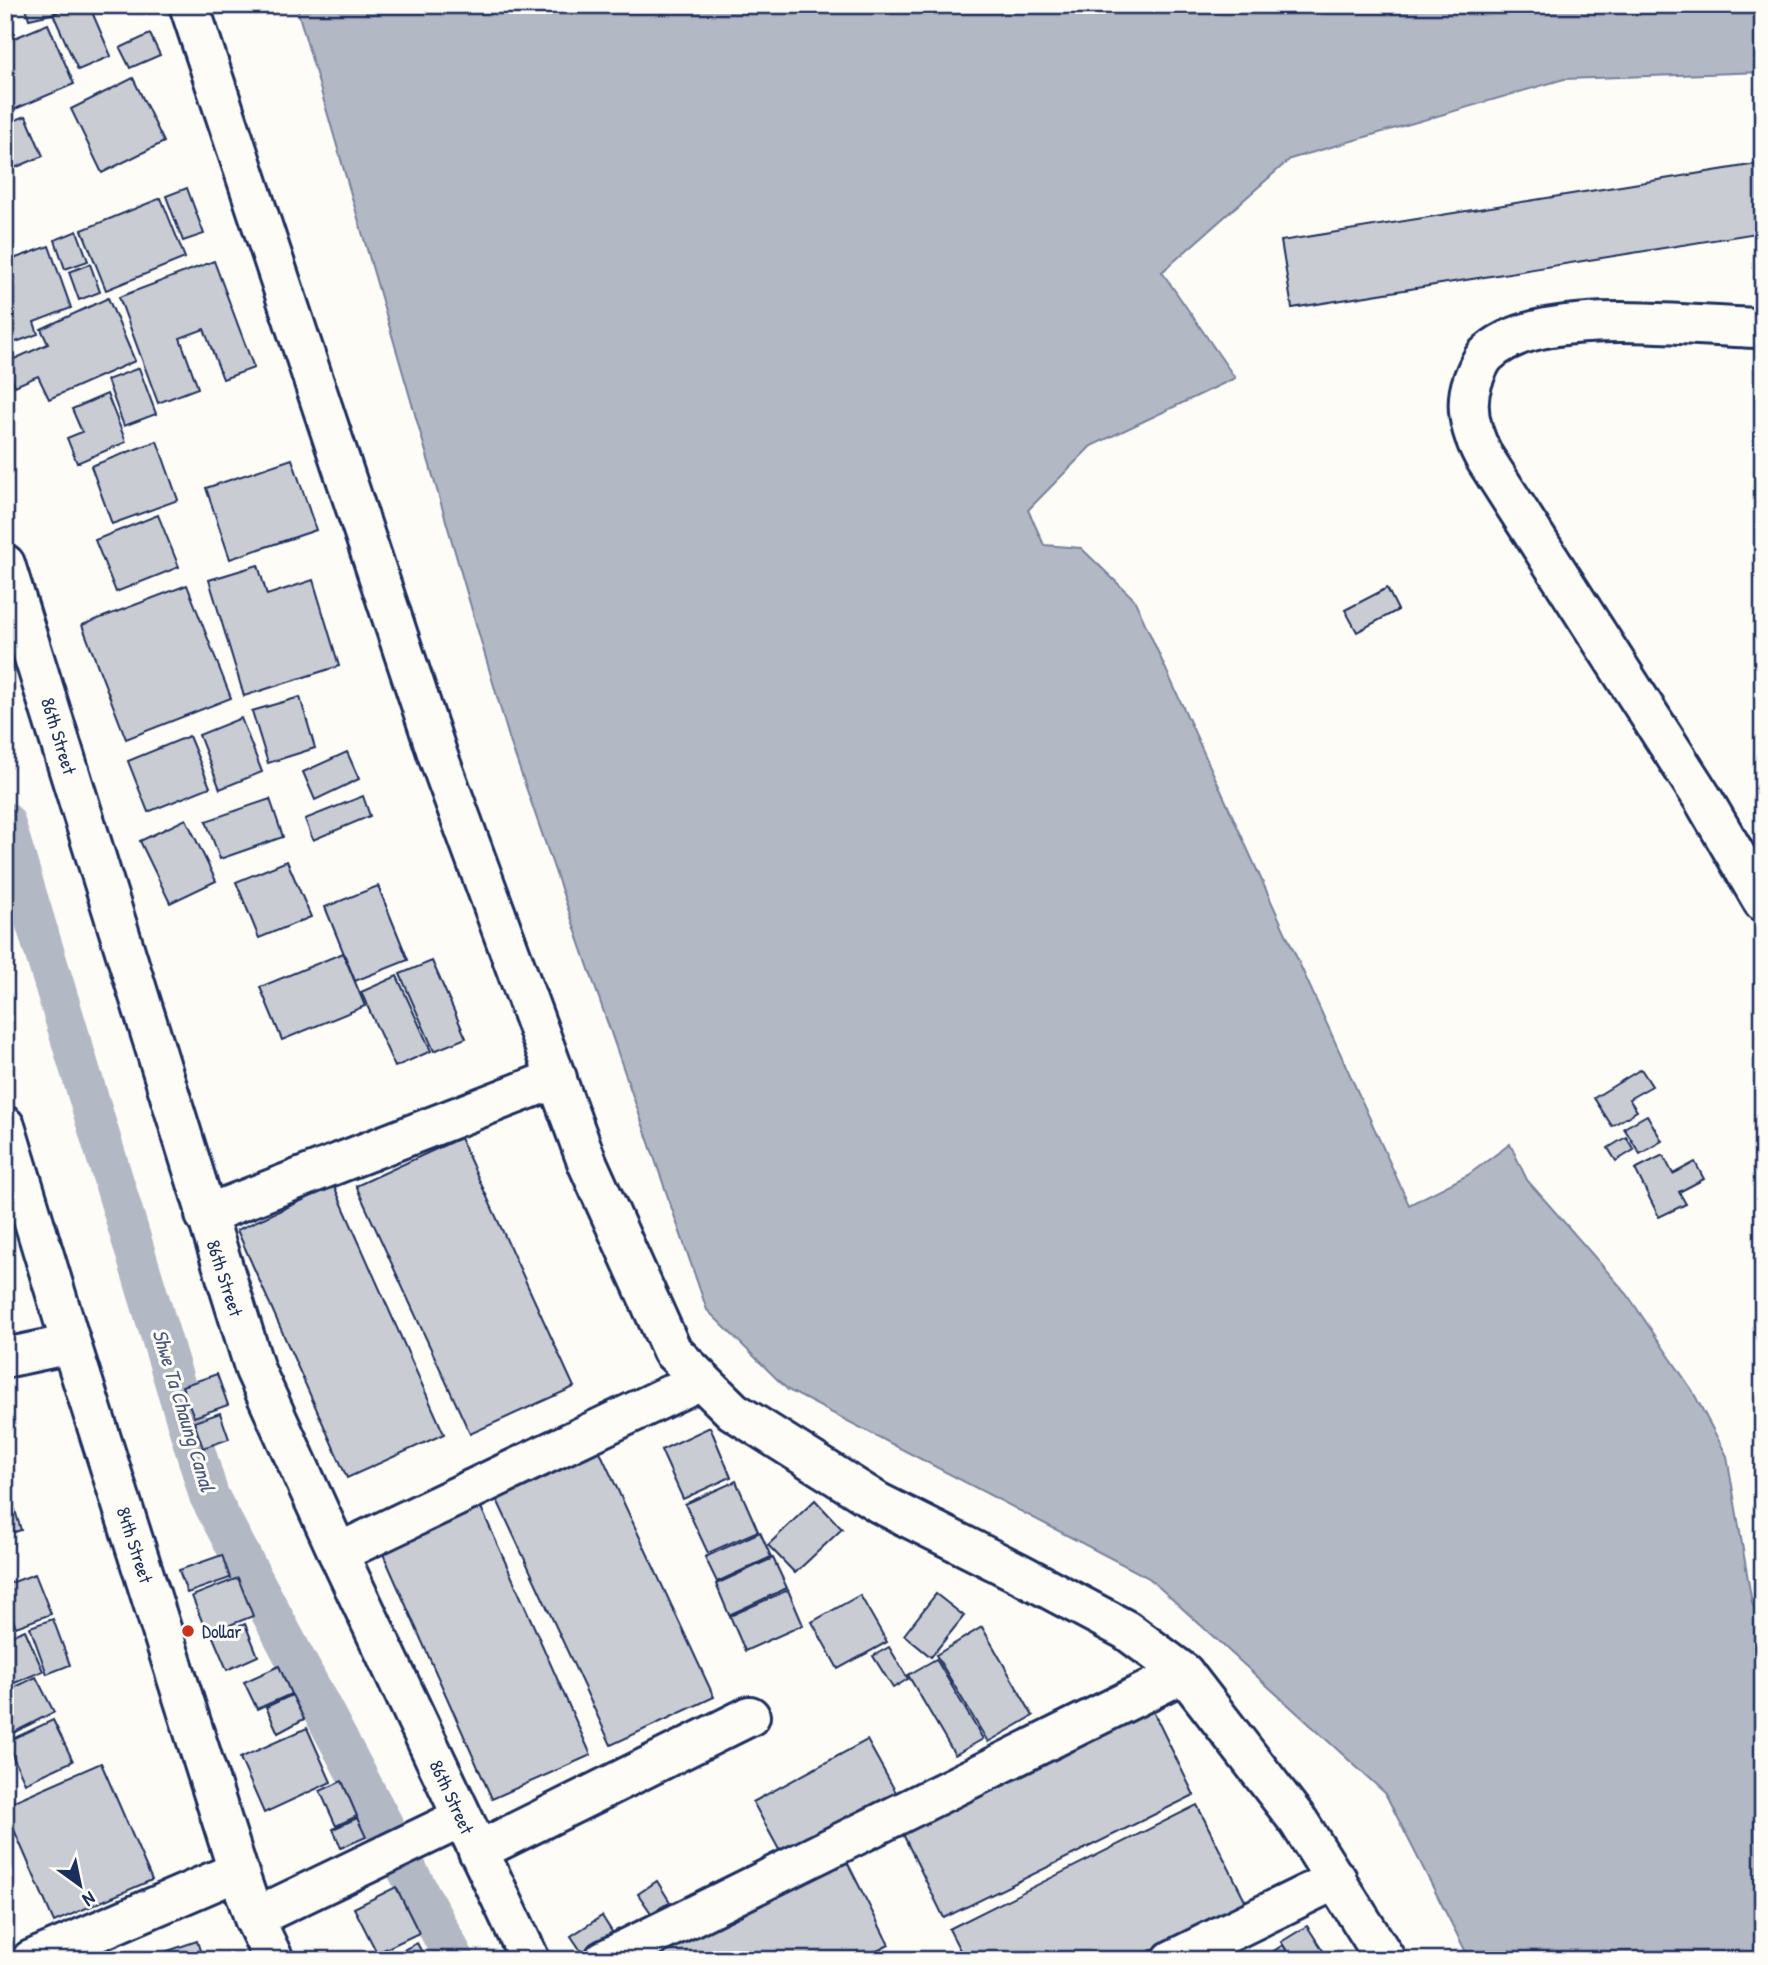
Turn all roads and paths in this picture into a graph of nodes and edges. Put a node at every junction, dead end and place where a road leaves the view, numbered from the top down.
1 (189, 5) edge
2 (1763, 328) edge
3 (5, 564) edge
4 (1763, 902) edge
5 (557, 1079) junction
6 (5, 1126) edge
7 (205, 1215) junction
8 (71, 1344) junction
9 (5, 1358) edge
10 (701, 1380) junction
11 (338, 1553) junction
12 (1184, 1673) junction
13 (750, 1716) dead end
14 (470, 1834) junction
15 (238, 1871) junction
16 (1337, 1879) junction
17 (254, 1918) junction
18 (31, 1960) edge
19 (274, 1960) edge
20 (530, 1960) edge
21 (604, 1960) edge
22 (1172, 1960) edge
23 (1386, 1960) edge

1 - 5 street
2 - 4 street
3 - 7 street, 86th Street
5 - 7 street
5 - 10 street
6 - 8 street, 84th Street
7 - 11 street, 86th Street
8 - 9 street
8 - 15 street, 84th Street
10 - 11 street
10 - 12 street
11 - 14 street, 86th Street
12 - 16 street
12 - 21 street
13 - 14 street
14 - 17 street
14 - 20 street, 86th Street
15 - 17 street, 84th Street
15 - 18 street
16 - 22 street
16 - 23 street
17 - 19 street, 84th Street

